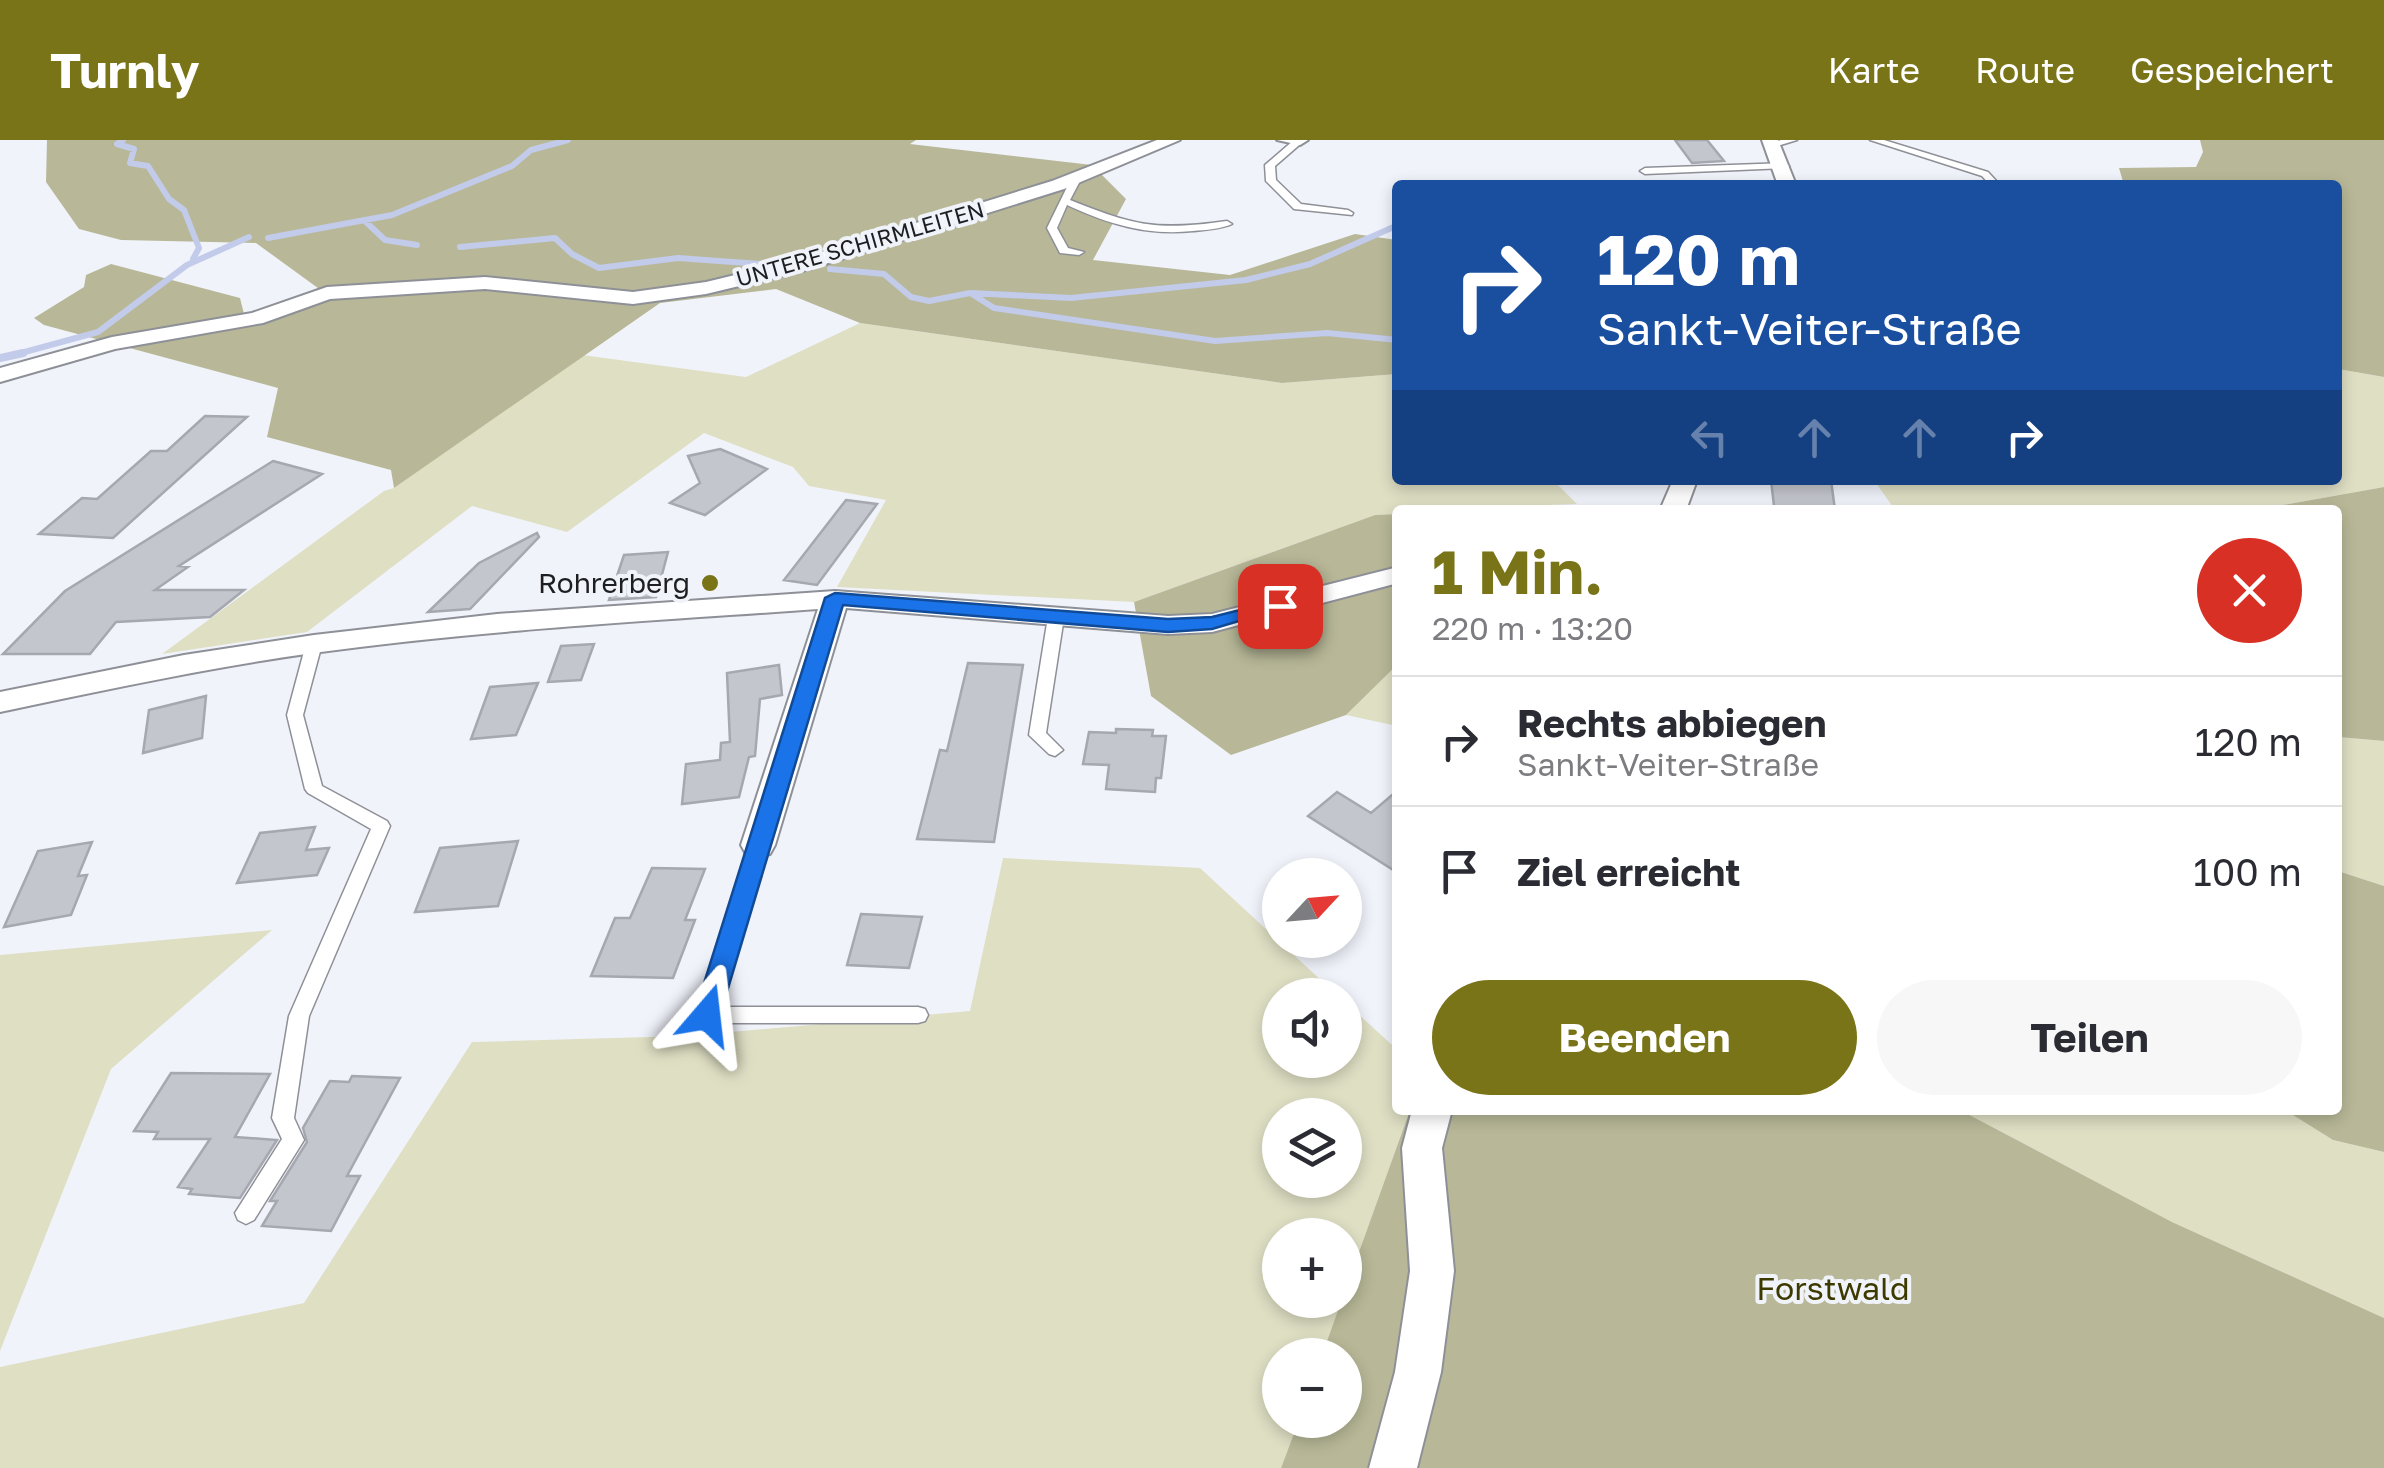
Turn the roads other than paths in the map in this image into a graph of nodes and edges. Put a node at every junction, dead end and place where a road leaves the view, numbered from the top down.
1 (1172, 140) edge
2 (1285, 140) edge
3 (1300, 140) edge
4 (1792, 140) edge
5 (1875, 140) edge
6 (1770, 142) edge
7 (1784, 166) junction
8 (1645, 171) dead end
9 (1070, 180) junction
10 (1786, 180) edge
11 (1990, 180) edge
12 (1068, 202) junction
13 (1348, 213) dead end
14 (1227, 224) dead end
15 (1079, 252) dead end
16 (0, 374) edge
17 (1392, 577) edge
18 (835, 598) junction
19 (1056, 617) junction
20 (314, 644) junction
21 (0, 702) edge
22 (1055, 750) dead end
23 (758, 845) joint
24 (918, 1015) dead end
25 (1431, 1115) edge
26 (246, 1213) dead end
27 (1392, 1468) edge

1 - 9 street, UNTERE SCHIRMLEITEN
2 - 3 street
3 - 13 lane
4 - 6 lane
5 - 11 lane
6 - 7 street
7 - 8 lane
7 - 10 street
9 - 12 lane
9 - 16 street, UNTERE SCHIRMLEITEN
12 - 14 lane
12 - 15 lane
17 - 19 street
18 - 19 street
18 - 20 street
18 - 23 street
19 - 22 lane
20 - 21 street
20 - 26 lane
23 - 24 lane
25 - 27 street

